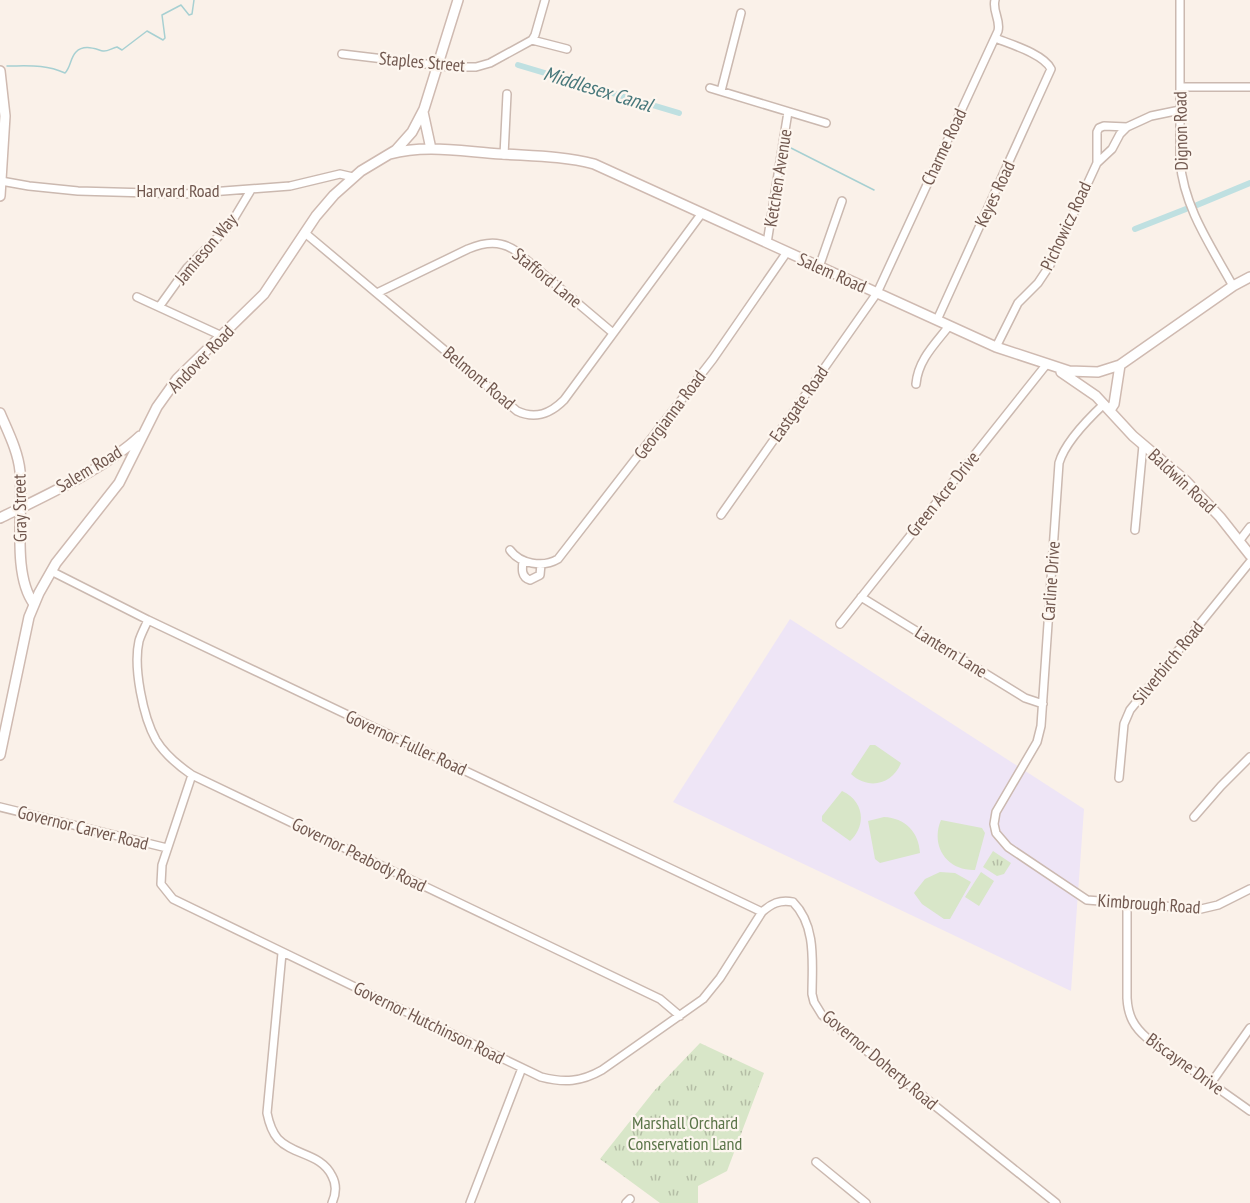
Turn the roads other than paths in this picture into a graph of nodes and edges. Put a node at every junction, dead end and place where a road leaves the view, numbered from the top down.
1 (458, 0) edge
2 (546, 0) edge
3 (995, 0) edge
4 (1180, 0) edge
5 (741, 13) dead end
6 (995, 38) junction
7 (531, 40) junction
8 (567, 49) dead end
9 (342, 54) dead end
10 (436, 65) junction
11 (0, 71) edge
12 (1180, 87) junction
13 (1250, 87) edge
14 (710, 88) dead end
15 (721, 91) junction
16 (507, 94) dead end
17 (1180, 110) junction
18 (423, 112) junction
19 (788, 112) junction
20 (826, 123) dead end
21 (1127, 127) junction
22 (431, 149) junction
23 (390, 154) junction
24 (504, 154) junction
25 (1096, 163) junction
26 (353, 177) junction
27 (1, 181) edge
28 (251, 189) junction
29 (0, 196) edge
30 (842, 201) dead end
31 (702, 213) junction
32 (305, 233) junction
33 (767, 243) junction
34 (787, 252) junction
35 (819, 267) junction
36 (1250, 277) edge
37 (1233, 286) junction
38 (377, 293) junction
39 (877, 293) junction
40 (137, 297) dead end
41 (159, 307) junction
42 (937, 320) junction
43 (949, 326) junction
44 (614, 333) junction
45 (222, 336) junction
46 (996, 347) junction
47 (1120, 365) junction
48 (1048, 366) junction
49 (916, 384) dead end
50 (1107, 407) junction
51 (0, 413) edge
52 (144, 433) junction
53 (1143, 445) junction
54 (120, 452) junction
55 (133, 457) junction
56 (20, 508) junction
57 (722, 515) dead end
58 (0, 518) edge
59 (1250, 527) edge
60 (1135, 530) dead end
61 (1239, 540) junction
62 (510, 550) dead end
63 (1250, 555) edge
64 (523, 561) junction
65 (1250, 562) edge
66 (541, 564) junction
67 (51, 571) junction
68 (861, 597) junction
69 (34, 604) junction
70 (148, 620) junction
71 (840, 624) dead end
72 (1043, 704) junction
73 (0, 754) edge
74 (1250, 757) edge
75 (1020, 768) joint
76 (192, 776) junction
77 (1119, 778) dead end
78 (0, 807) edge
79 (1194, 817) dead end
80 (167, 848) junction
81 (1250, 889) edge
82 (1127, 903) junction
83 (762, 912) junction
84 (282, 953) junction
85 (680, 1016) junction
86 (1250, 1028) edge
87 (522, 1068) junction
88 (1211, 1083) junction
89 (1250, 1111) edge
90 (816, 1162) dead end
91 (332, 1203) edge
92 (470, 1203) edge
93 (866, 1203) edge
94 (1056, 1203) edge

1 - 10 main road, Andover Road
2 - 7 street
3 - 6 street, Charme Road
4 - 12 street, Dignon Road
5 - 15 street
6 - 39 street, Charme Road
6 - 42 street, Keyes Road
7 - 8 street
7 - 10 street, Staples Street
9 - 10 street, Staples Street
10 - 18 main road, Andover Road
11 - 27 main road
12 - 13 street
12 - 17 street, Dignon Road
14 - 15 street
15 - 19 street
16 - 24 street
17 - 21 street, Pichowicz Road
17 - 37 street, Dignon Road
18 - 22 main road
18 - 23 main road, Andover Road
19 - 20 street
19 - 33 street, Ketchen Avenue
21 - 25 street, Pichowicz Road
21 - 25 street, Pichowicz Road
22 - 23 main road, Salem Road
22 - 24 main road, Salem Road
23 - 26 main road, Andover Road
24 - 31 main road, Salem Road
25 - 46 street, Pichowicz Road
26 - 28 street, Harvard Road
26 - 32 main road, Andover Road
27 - 28 street, Harvard Road
27 - 29 main road
28 - 41 street, Jamieson Way
30 - 35 street
31 - 33 main road, Salem Road
31 - 44 street, Belmont Road
32 - 38 street, Belmont Road
32 - 45 main road, Andover Road
33 - 34 main road, Salem Road
34 - 35 main road, Salem Road
34 - 66 street, Georgianna Road
35 - 39 main road, Salem Road
36 - 37 main road, Salem Road
37 - 47 main road, Salem Road
38 - 44 street, Stafford Lane
38 - 44 street, Belmont Road
39 - 42 main road, Salem Road
39 - 57 street, Eastgate Road
40 - 41 street
41 - 45 street
42 - 43 main road, Salem Road
43 - 46 main road, Salem Road
43 - 49 street
45 - 52 main road, Andover Road
46 - 48 main road, Salem Road
47 - 48 main road, Salem Road
47 - 50 main road
48 - 50 main road, Baldwin Road
48 - 68 street, Green Acre Drive
50 - 53 main road, Baldwin Road
50 - 72 street, Carline Drive
51 - 56 main road, Gray Street
52 - 54 main road, Salem Road
52 - 55 main road, Andover Road
53 - 60 street
53 - 61 main road, Baldwin Road
54 - 55 main road
54 - 56 main road, Salem Road
55 - 67 main road, Andover Road
56 - 58 main road, Salem Road
56 - 69 main road, Gray Street
59 - 61 street
61 - 63 main road, Baldwin Road
62 - 64 street, Georgianna Road
64 - 66 street
64 - 66 street, Georgianna Road
65 - 77 street, Silverbirch Road
67 - 69 main road, Andover Road
67 - 70 street, Governor Fuller Road
68 - 71 street, Green Acre Drive
68 - 72 street, Lantern Lane
69 - 73 main road, Andover Road
70 - 76 street, Governor Peabody Road
70 - 83 street, Governor Fuller Road
72 - 75 street, Carline Drive
74 - 79 street
75 - 82 street, Kimbrough Road
76 - 80 street, Governor Hutchinson Road
76 - 85 street, Governor Peabody Road
78 - 80 street, Governor Carver Road
80 - 84 street, Governor Hutchinson Road
81 - 82 street, Kimbrough Road
82 - 88 street, Biscayne Drive
83 - 85 street, Governor Hutchinson Road
83 - 94 street, Governor Doherty Road
84 - 87 street, Governor Hutchinson Road
84 - 91 street
85 - 87 street, Governor Hutchinson Road
86 - 88 street
87 - 92 street
88 - 89 street, Biscayne Drive
90 - 93 street

